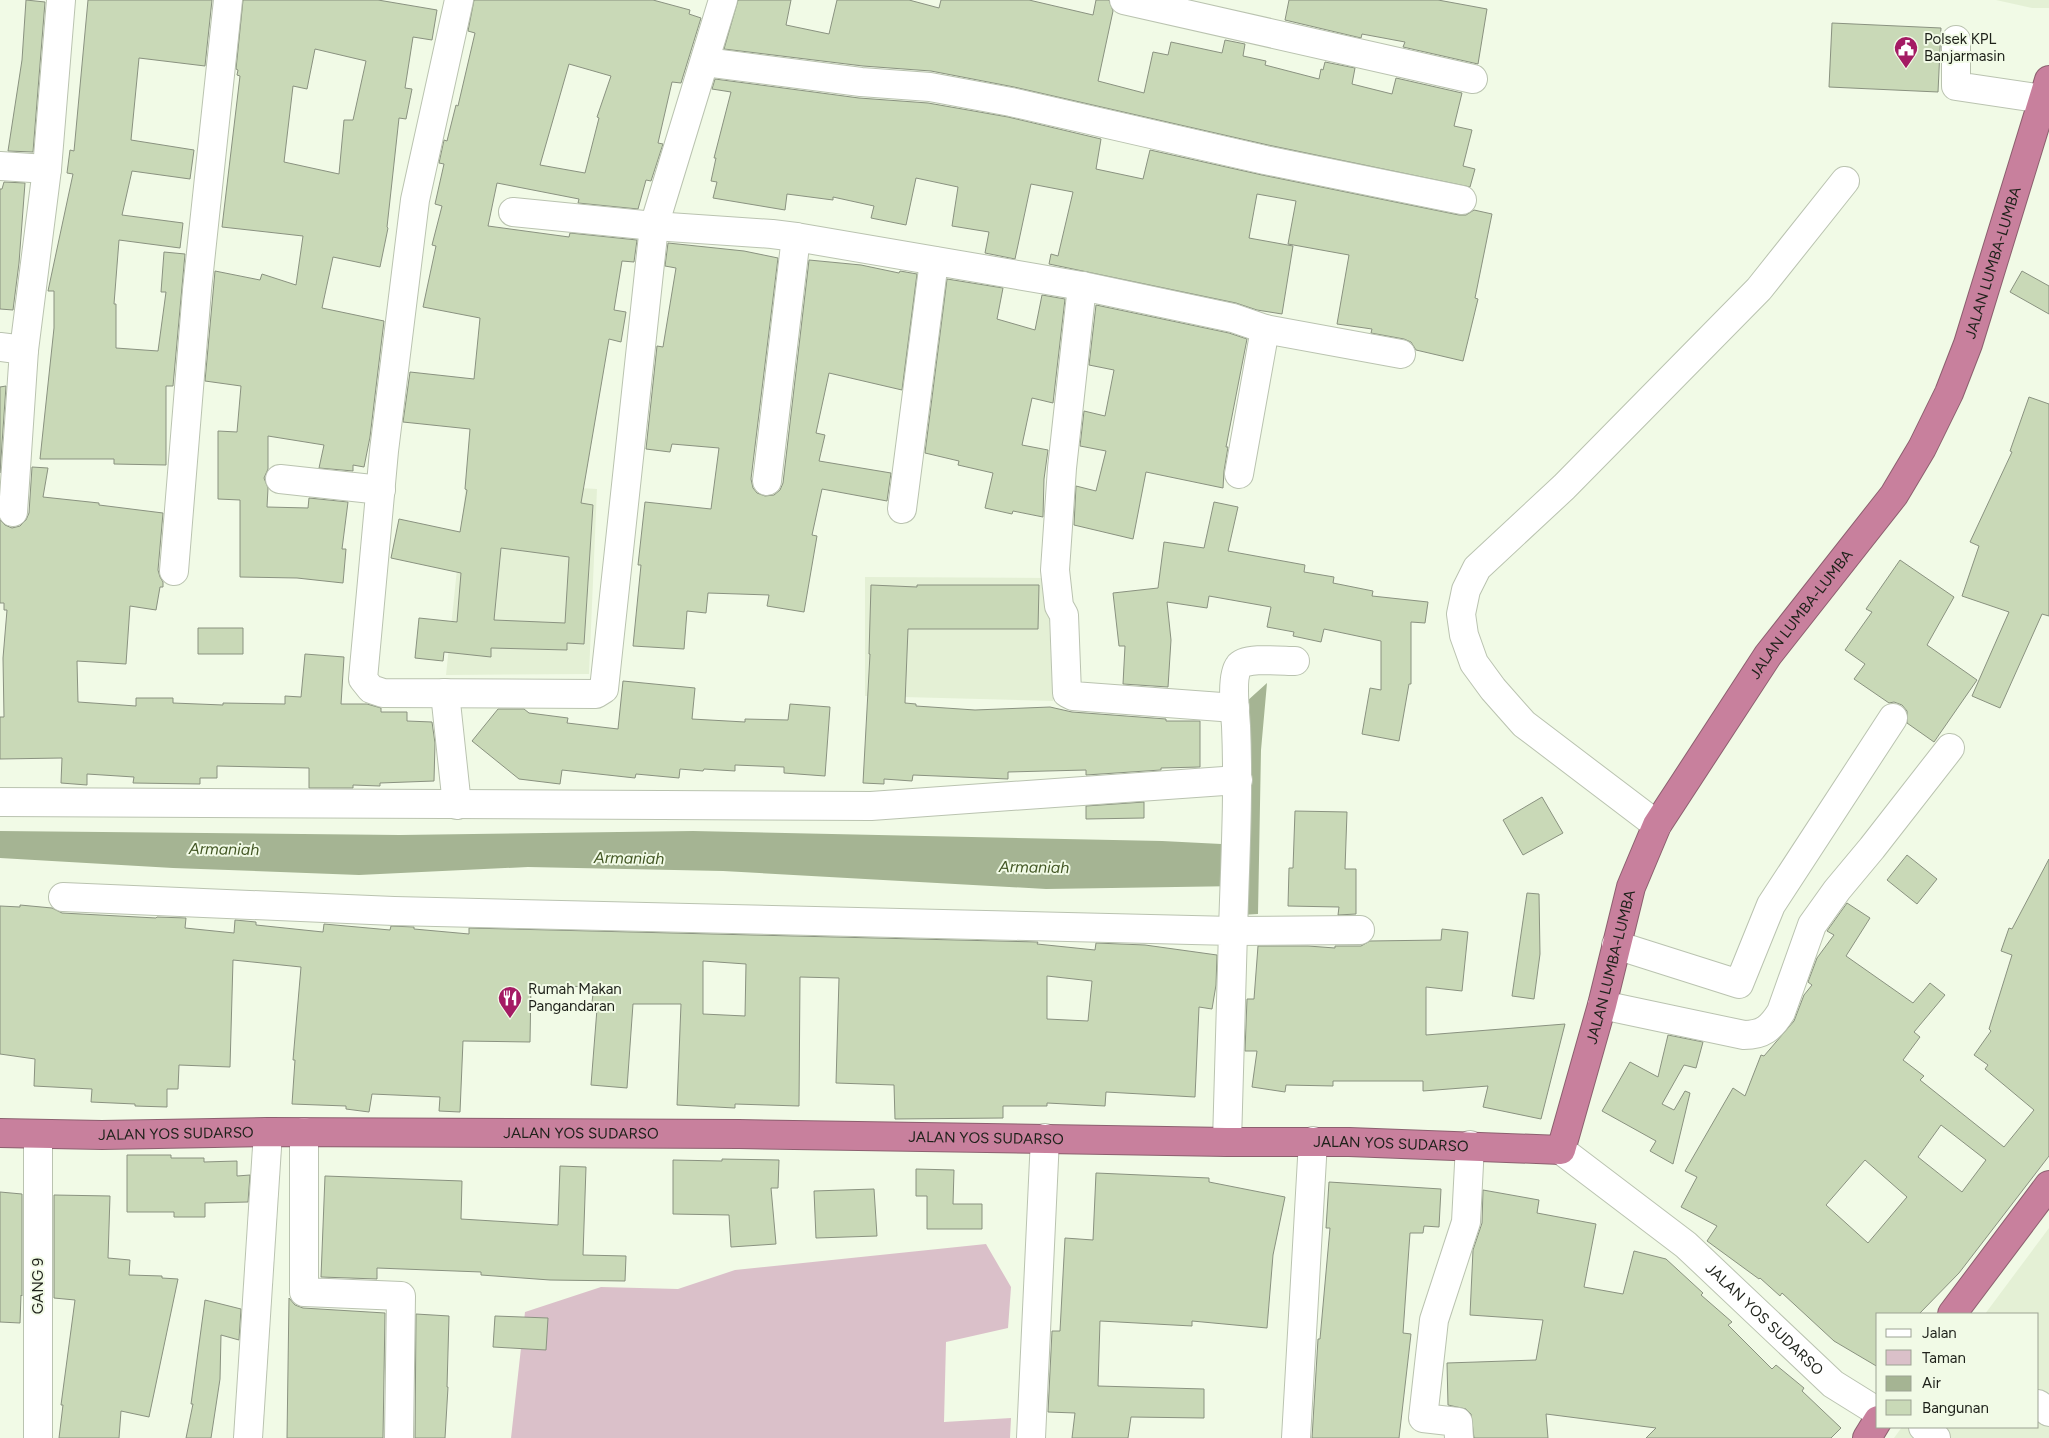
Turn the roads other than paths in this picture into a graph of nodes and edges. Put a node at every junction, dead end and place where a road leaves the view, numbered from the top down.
1 (61, 0) edge
2 (228, 0) edge
3 (459, 0) edge
4 (723, 0) edge
5 (1124, 0) edge
6 (1956, 40) dead end
7 (705, 62) junction
8 (1473, 79) dead end
9 (2046, 90) edge
10 (0, 166) edge
11 (48, 169) junction
12 (1845, 181) dead end
13 (1462, 200) dead end
14 (513, 212) dead end
15 (654, 226) junction
16 (796, 237) junction
17 (934, 261) junction
18 (1082, 286) junction
19 (1265, 329) junction
20 (12, 349) edge
21 (1401, 354) dead end
22 (1239, 474) dead end
23 (280, 479) dead end
24 (767, 481) dead end
25 (381, 490) junction
26 (902, 509) dead end
27 (13, 512) dead end
28 (174, 571) dead end
29 (1295, 661) dead end
30 (445, 693) junction
31 (1235, 708) junction
32 (1893, 718) dead end
33 (1950, 748) dead end
34 (1238, 780) junction
35 (0, 802) edge
36 (457, 805) junction
37 (1657, 825) junction
38 (63, 897) dead end
39 (1360, 930) dead end
40 (1233, 931) junction
41 (1616, 945) junction
42 (1602, 1005) junction
43 (268, 1132) junction
44 (304, 1132) junction
45 (0, 1133) edge
46 (38, 1134) junction
47 (1045, 1138) junction
48 (1313, 1141) junction
49 (1227, 1142) junction
50 (1470, 1145) junction
51 (1561, 1150) junction
52 (2049, 1185) edge
53 (1953, 1313) edge
54 (1876, 1411) edge
55 (1876, 1424) edge
56 (1924, 1428) edge
57 (38, 1438) edge
58 (248, 1438) edge
59 (399, 1438) edge
60 (1031, 1438) edge
61 (1296, 1438) edge
62 (1459, 1438) edge
63 (1868, 1438) edge
64 (1936, 1438) edge

1 - 11 street
2 - 28 street
3 - 25 street
4 - 7 street
5 - 8 street
6 - 9 street
7 - 13 street
7 - 15 street
9 - 37 highway, JALAN LUMBA-LUMBA
10 - 11 street
11 - 20 street
12 - 37 street
14 - 15 street
15 - 16 street
15 - 30 street
16 - 17 street
16 - 24 street
17 - 18 street
17 - 26 street
18 - 19 street
18 - 31 street
19 - 21 street
19 - 22 street
20 - 27 street
23 - 25 street
25 - 30 street
29 - 31 street
30 - 36 street
31 - 34 street
32 - 41 street
33 - 42 street
34 - 36 street
34 - 40 street
35 - 36 street
37 - 41 highway, JALAN LUMBA-LUMBA
38 - 40 street
39 - 40 street
40 - 49 street
41 - 42 highway, JALAN LUMBA-LUMBA
42 - 51 highway, JALAN LUMBA-LUMBA
43 - 44 highway, JALAN YOS SUDARSO
43 - 46 highway, JALAN YOS SUDARSO
43 - 58 street
44 - 47 highway, JALAN YOS SUDARSO
44 - 59 street
45 - 46 highway, JALAN YOS SUDARSO
46 - 57 street, GANG 9
47 - 49 highway, JALAN YOS SUDARSO
47 - 60 street
48 - 49 highway, JALAN YOS SUDARSO
48 - 50 highway, JALAN YOS SUDARSO
48 - 61 street
50 - 51 highway, JALAN YOS SUDARSO
50 - 62 street
51 - 54 street, JALAN YOS SUDARSO
52 - 53 highway
55 - 63 highway
56 - 64 street

